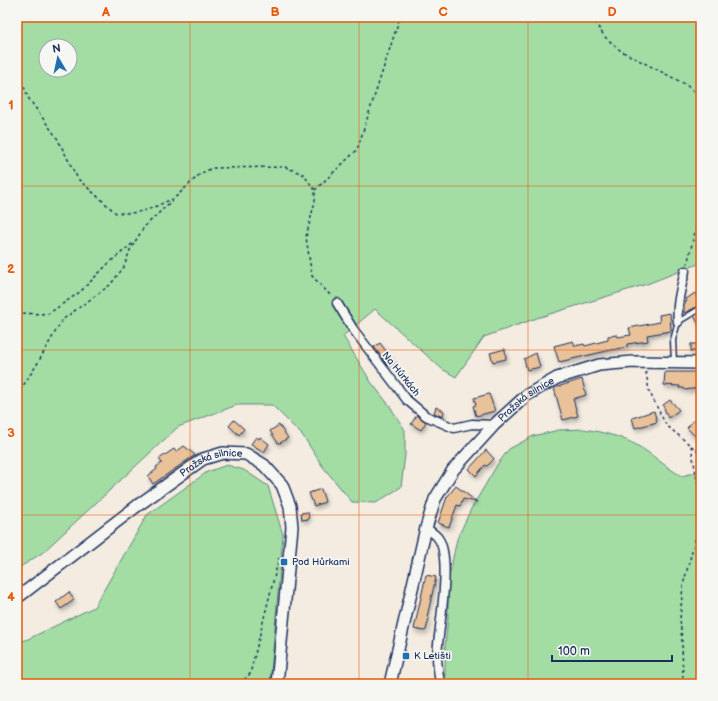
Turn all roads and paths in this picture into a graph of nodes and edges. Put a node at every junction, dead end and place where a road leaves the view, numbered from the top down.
1 (400, 17) edge
2 (591, 17) edge
3 (17, 70) edge
4 (701, 97) edge
5 (315, 190) junction
6 (175, 198) junction
7 (701, 206) edge
8 (135, 241) junction
9 (685, 271) joint
10 (337, 303) joint
11 (701, 308) edge
12 (17, 313) edge
13 (678, 322) junction
14 (645, 362) junction
15 (701, 362) edge
16 (674, 363) junction
17 (17, 395) edge
18 (494, 425) junction
19 (691, 446) junction
20 (701, 454) edge
21 (701, 502) edge
22 (701, 518) edge
23 (426, 528) junction
24 (279, 557) dead end
25 (17, 598) edge
26 (240, 684) edge
27 (277, 684) edge
28 (390, 684) edge
29 (440, 684) edge
30 (682, 684) edge

1 - 5 path
2 - 4 path
3 - 6 path
5 - 6 path
5 - 10 path
6 - 8 path
7 - 9 path
8 - 12 path
8 - 17 path
9 - 13 street
10 - 18 street, Na Hůrkách
11 - 13 lane
13 - 16 lane
14 - 16 street, Pražská silnice
14 - 18 street, Pražská silnice
14 - 19 path
15 - 16 street, Pražská silnice
18 - 23 street, Pražská silnice
19 - 20 path
19 - 21 path
22 - 30 path
23 - 28 street, Pražská silnice
23 - 29 street
24 - 26 path
25 - 27 street, Pražská silnice

